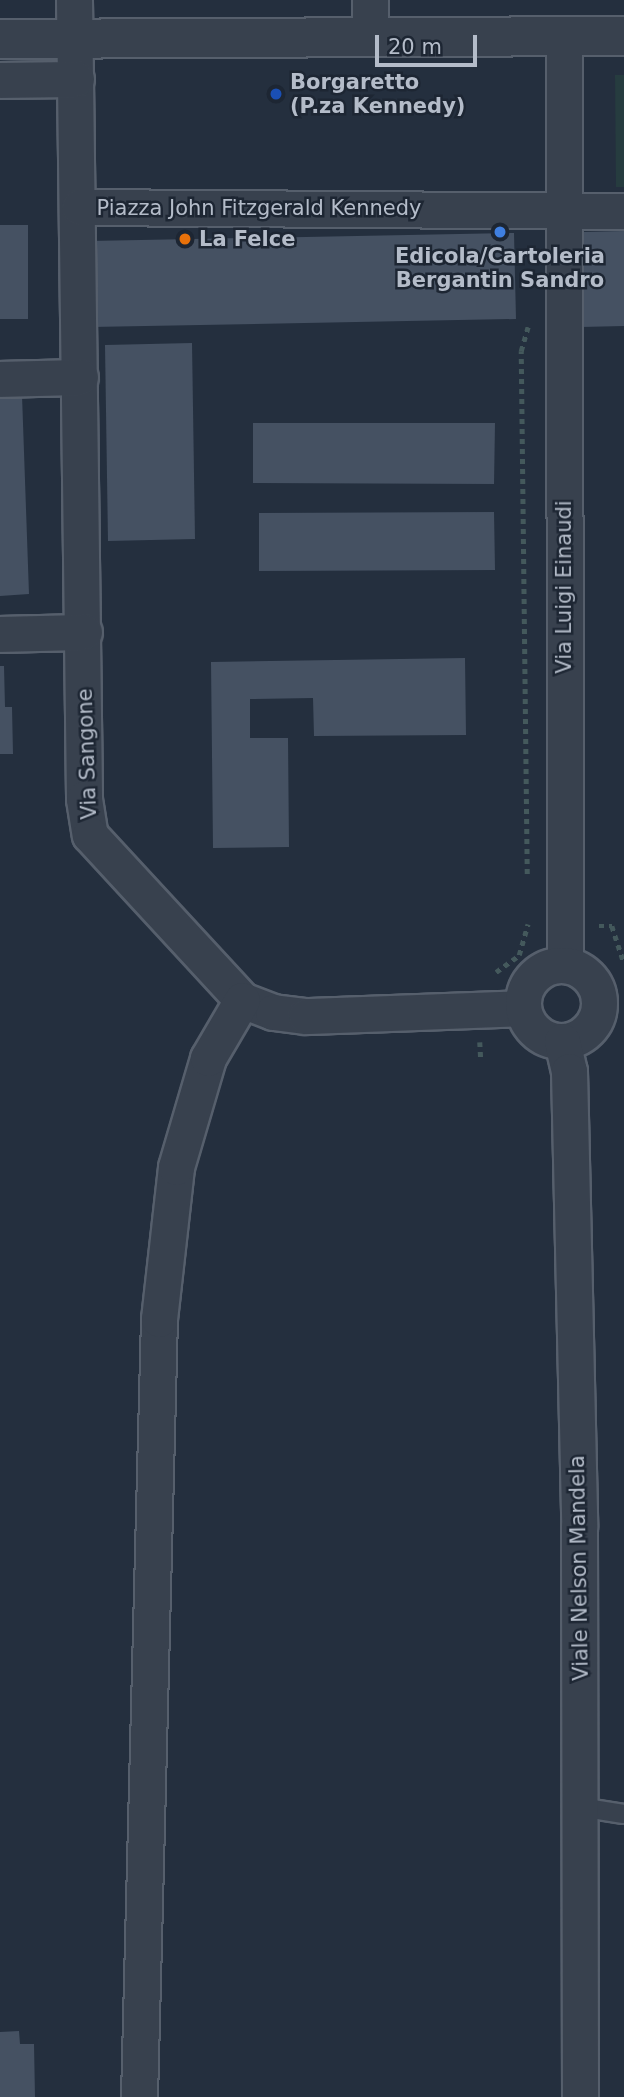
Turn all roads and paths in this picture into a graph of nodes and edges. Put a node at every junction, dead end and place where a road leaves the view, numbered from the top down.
1 (74, 0) edge
2 (370, 18) edge
3 (564, 36) junction
4 (624, 36) edge
5 (75, 39) junction
6 (0, 40) edge
7 (76, 79) junction
8 (0, 80) edge
9 (79, 207) junction
10 (565, 209) junction
11 (624, 211) edge
12 (533, 312) dead end
13 (80, 377) junction
14 (0, 379) edge
15 (84, 632) junction
16 (0, 634) edge
17 (527, 887) dead end
18 (527, 914) dead end
19 (565, 965) junction
20 (242, 1000) junction
21 (523, 1008) junction
22 (479, 1010) junction
23 (611, 1013) edge
24 (562, 1041) junction
25 (481, 1059) dead end
26 (580, 1793) junction
27 (624, 1814) edge
28 (139, 2097) edge
29 (580, 2097) edge

1 - 5 street, Piazza John Fitzgerald Kennedy
2 - 3 street
2 - 5 street
3 - 4 street
3 - 10 street
5 - 6 street
5 - 7 street, Piazza John Fitzgerald Kennedy
7 - 8 street
7 - 9 street, Piazza John Fitzgerald Kennedy
9 - 10 street, Piazza John Fitzgerald Kennedy
9 - 13 street, Via Sangone
10 - 11 street, Piazza John Fitzgerald Kennedy
10 - 19 street, Via Luigi Einaudi
12 - 17 path
13 - 14 street
13 - 15 street, Via Sangone
15 - 16 street
15 - 20 street, Via Sangone
18 - 22 path
19 - 21 street
19 - 23 street
20 - 22 street, Via Sangone
20 - 28 street
21 - 22 street, Via Sangone
21 - 24 street
22 - 25 path
23 - 24 street
24 - 26 street, Viale Nelson Mandela
26 - 27 lane
26 - 29 street, Viale Nelson Mandela

